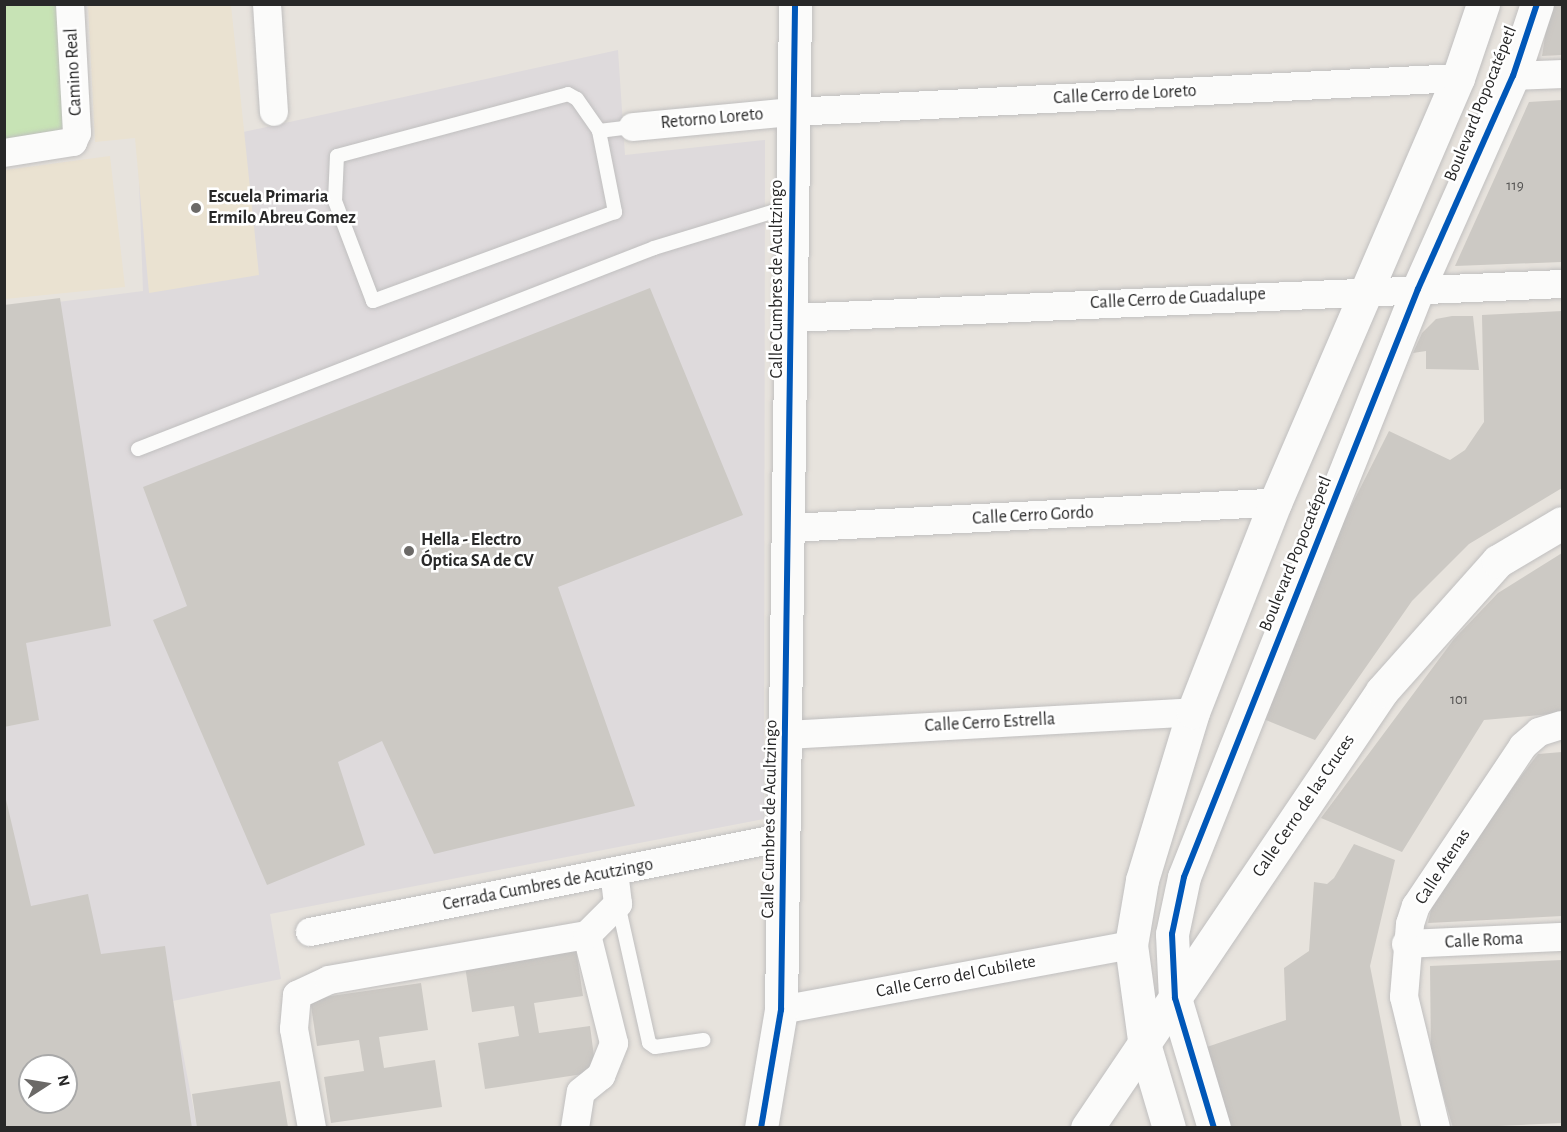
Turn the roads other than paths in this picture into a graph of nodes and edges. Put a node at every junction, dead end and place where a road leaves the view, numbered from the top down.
1 (70, 4) edge
2 (267, 4) edge
3 (795, 4) edge
4 (1483, 4) edge
5 (1537, 4) edge
6 (1563, 74) edge
7 (1513, 76) junction
8 (1458, 78) junction
9 (274, 112) dead end
10 (792, 112) junction
11 (633, 127) joint
12 (599, 131) junction
13 (4, 153) edge
14 (792, 205) junction
15 (1563, 284) edge
16 (1418, 289) junction
17 (1370, 290) junction
18 (793, 318) junction
19 (138, 449) dead end
20 (1275, 503) junction
21 (1563, 523) edge
22 (790, 528) junction
23 (1193, 712) junction
24 (1551, 728) edge
25 (787, 735) junction
26 (786, 837) junction
27 (614, 873) junction
28 (618, 904) junction
29 (310, 932) dead end
30 (587, 935) junction
31 (1563, 937) edge
32 (1406, 944) junction
33 (1131, 945) junction
34 (1174, 998) junction
35 (781, 1010) junction
36 (703, 1040) dead end
37 (1145, 1047) junction
38 (312, 1128) edge
39 (575, 1128) edge
40 (761, 1128) edge
41 (1087, 1128) edge
42 (1169, 1128) edge
43 (1214, 1128) edge
44 (1436, 1128) edge

1 - 13 street, Camino Real
2 - 9 street
3 - 10 street, Calle Cumbres de Acultzingo
4 - 8 street, Boulevard Popocatépetl
5 - 7 street, Boulevard Popocatépetl
6 - 7 street
7 - 16 street, Boulevard Popocatépetl
8 - 10 street, Calle Cerro de Loreto
8 - 17 street, Boulevard Popocatépetl
10 - 11 street, Retorno Loreto
10 - 14 street, Calle Cumbres de Acultzingo
11 - 12 lane
12 - 12 lane
14 - 18 street, Calle Cumbres de Acultzingo
14 - 19 lane
15 - 16 street, Calle Cerro de Guadalupe
16 - 17 street, Calle Cerro de Guadalupe
16 - 34 street, Boulevard Popocatépetl
17 - 18 street, Calle Cerro de Guadalupe
17 - 20 street, Boulevard Popocatépetl
18 - 22 street, Calle Cumbres de Acultzingo
20 - 22 street, Calle Cerro Gordo
20 - 23 street, Boulevard Popocatépetl
21 - 34 street, Calle Cerro de las Cruces
22 - 25 street, Calle Cumbres de Acultzingo
23 - 25 street, Calle Cerro Estrella
23 - 33 street, Boulevard Popocatépetl
24 - 32 street, Calle Atenas
25 - 26 street, Calle Cumbres de Acultzingo
26 - 27 street, Cerrada Cumbres de Acutzingo
26 - 35 street, Calle Cumbres de Acultzingo
27 - 28 street
27 - 29 street, Cerrada Cumbres de Acutzingo
28 - 30 street
28 - 36 lane
30 - 38 street
30 - 39 street
31 - 32 street, Calle Roma
32 - 44 street, Calle Atenas
33 - 35 street, Calle Cerro del Cubilete
33 - 37 street, Boulevard Popocatépetl
34 - 37 street, Calle Cerro de las Cruces
34 - 43 street, Boulevard Popocatépetl
35 - 40 street, Calle Cumbres de Acultzingo
37 - 41 street, Calle Cerro de las Cruces
37 - 42 street, Boulevard Popocatépetl

